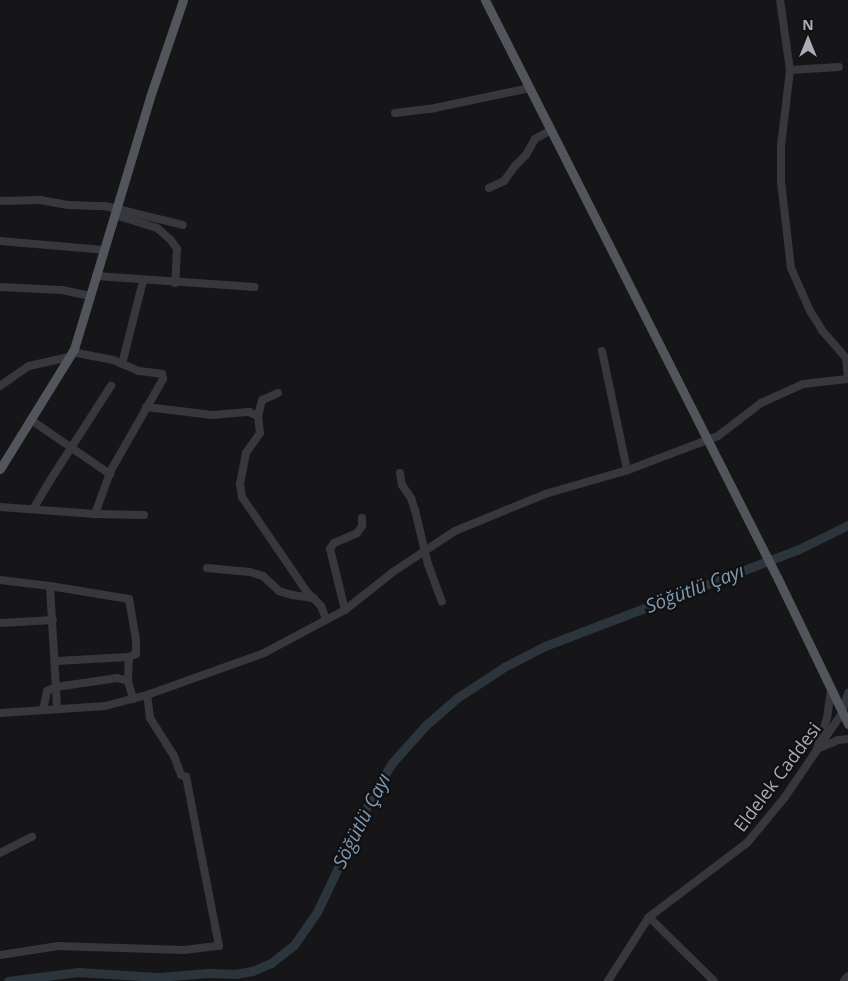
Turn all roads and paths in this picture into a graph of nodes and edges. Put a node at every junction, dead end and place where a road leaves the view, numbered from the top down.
1 (183, 0) edge
2 (485, 0) edge
3 (780, 0) edge
4 (839, 67) dead end
5 (790, 70) junction
6 (530, 88) junction
7 (395, 113) dead end
8 (551, 130) junction
9 (490, 188) dead end
10 (0, 200) edge
11 (116, 211) junction
12 (184, 225) dead end
13 (0, 241) edge
14 (104, 250) junction
15 (96, 276) junction
16 (143, 281) junction
17 (175, 283) junction
18 (0, 287) edge
19 (254, 287) dead end
20 (90, 296) junction
21 (602, 351) dead end
22 (71, 354) junction
23 (847, 357) edge
24 (122, 364) junction
25 (848, 379) edge
26 (0, 386) edge
27 (111, 386) dead end
28 (278, 393) dead end
29 (146, 408) junction
30 (258, 416) junction
31 (30, 420) junction
32 (707, 440) junction
33 (71, 448) junction
34 (0, 469) edge
35 (627, 470) junction
36 (110, 474) junction
37 (400, 474) dead end
38 (0, 507) edge
39 (33, 509) junction
40 (96, 514) junction
41 (144, 516) dead end
42 (362, 518) dead end
43 (425, 552) junction
44 (207, 568) dead end
45 (0, 580) edge
46 (50, 586) junction
47 (314, 598) junction
48 (442, 602) dead end
49 (345, 610) junction
50 (326, 619) junction
51 (53, 620) junction
52 (0, 623) edge
53 (129, 657) junction
54 (56, 661) junction
55 (128, 681) junction
56 (56, 687) junction
57 (831, 690) junction
58 (848, 693) edge
59 (147, 695) junction
60 (133, 699) junction
61 (57, 709) junction
62 (42, 710) junction
63 (0, 713) edge
64 (842, 713) junction
65 (848, 724) edge
66 (848, 740) edge
67 (817, 750) junction
68 (32, 837) dead end
69 (0, 853) edge
70 (649, 917) junction
71 (0, 955) edge
72 (848, 976) edge
73 (608, 981) edge
74 (714, 981) edge
75 (844, 981) edge

1 - 11 main road
2 - 6 main road
3 - 5 street
4 - 5 street
5 - 23 street
6 - 7 street
6 - 8 main road
8 - 9 street
8 - 32 main road
10 - 11 street
11 - 12 street
11 - 14 main road
11 - 17 street
13 - 14 street
14 - 15 main road
15 - 16 street
15 - 20 main road
16 - 17 street
16 - 24 street
17 - 19 street
18 - 20 street
20 - 22 main road
21 - 35 street
22 - 24 street
22 - 26 street
22 - 31 main road
23 - 25 street
24 - 29 street
25 - 32 street
27 - 33 street
28 - 30 street
29 - 30 street
29 - 36 street
30 - 47 street
31 - 33 street
31 - 34 main road
32 - 35 street
32 - 57 main road
33 - 36 street
33 - 39 street
35 - 43 street
36 - 40 street
37 - 43 street
38 - 39 street
39 - 40 street
40 - 41 street
42 - 49 street
43 - 48 street
43 - 49 street
44 - 47 street
45 - 46 street
46 - 51 street
46 - 53 street
47 - 50 street
49 - 50 street
50 - 59 street
51 - 52 street
51 - 54 street
53 - 54 street
53 - 55 street
54 - 56 street
55 - 56 street
55 - 60 street
56 - 61 street
56 - 62 street
57 - 64 main road
57 - 67 street
58 - 64 street, Eldelek Caddesi
59 - 60 street
59 - 71 street
60 - 61 street
61 - 62 street
62 - 63 street
64 - 65 main road
64 - 67 street, Eldelek Caddesi
66 - 67 street
67 - 70 street, Eldelek Caddesi
68 - 69 street
70 - 73 street, Eldelek Caddesi
70 - 74 street
72 - 75 street

